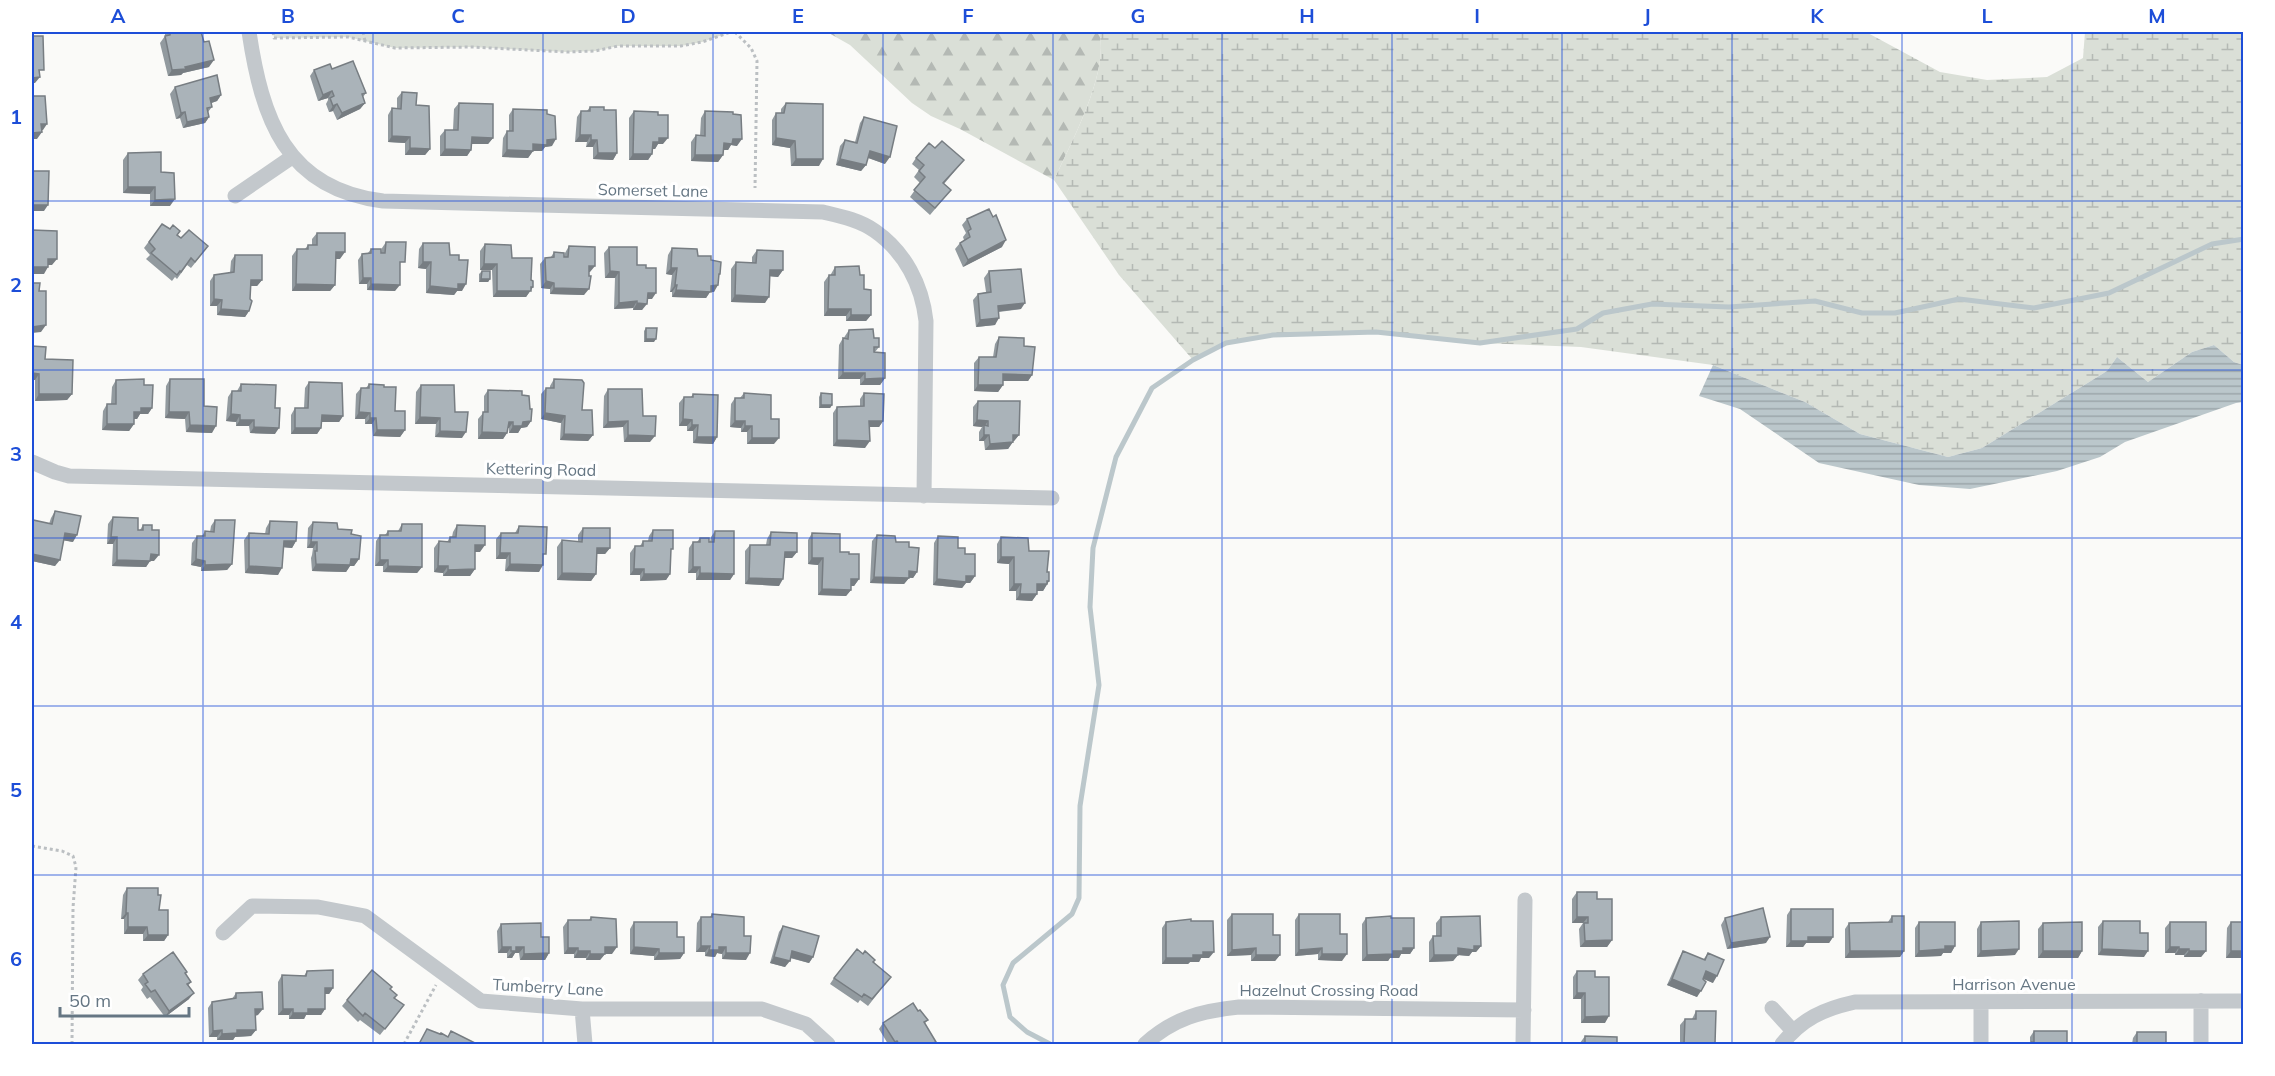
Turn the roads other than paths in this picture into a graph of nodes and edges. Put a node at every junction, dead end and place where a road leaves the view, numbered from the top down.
1 (249, 32) edge
2 (292, 157) junction
3 (235, 196) dead end
4 (32, 462) edge
5 (924, 496) junction
6 (1052, 498) dead end
7 (1525, 900) dead end
8 (223, 933) dead end
9 (2201, 1001) junction
10 (2244, 1001) edge
11 (1981, 1002) junction
12 (1772, 1008) dead end
13 (582, 1009) junction
14 (1524, 1010) junction
15 (1792, 1031) junction
16 (585, 1044) edge
17 (828, 1044) edge
18 (1145, 1044) edge
19 (1523, 1044) edge
20 (1782, 1044) edge
21 (1981, 1044) edge
22 (2201, 1044) edge

1 - 2 street, Somerset Lane
2 - 3 street
2 - 5 street, Somerset Lane
4 - 5 street, Kettering Road
5 - 6 street, Kettering Road
7 - 14 street
8 - 13 street, Tumberry Lane
9 - 10 street, Harrison Avenue
9 - 11 street, Harrison Avenue
9 - 22 street
11 - 15 street, Harrison Avenue
11 - 21 street
12 - 15 street
13 - 16 street
13 - 17 street, Tumberry Lane
14 - 18 street, Hazelnut Crossing Road
14 - 19 street
15 - 20 street, Harrison Avenue

